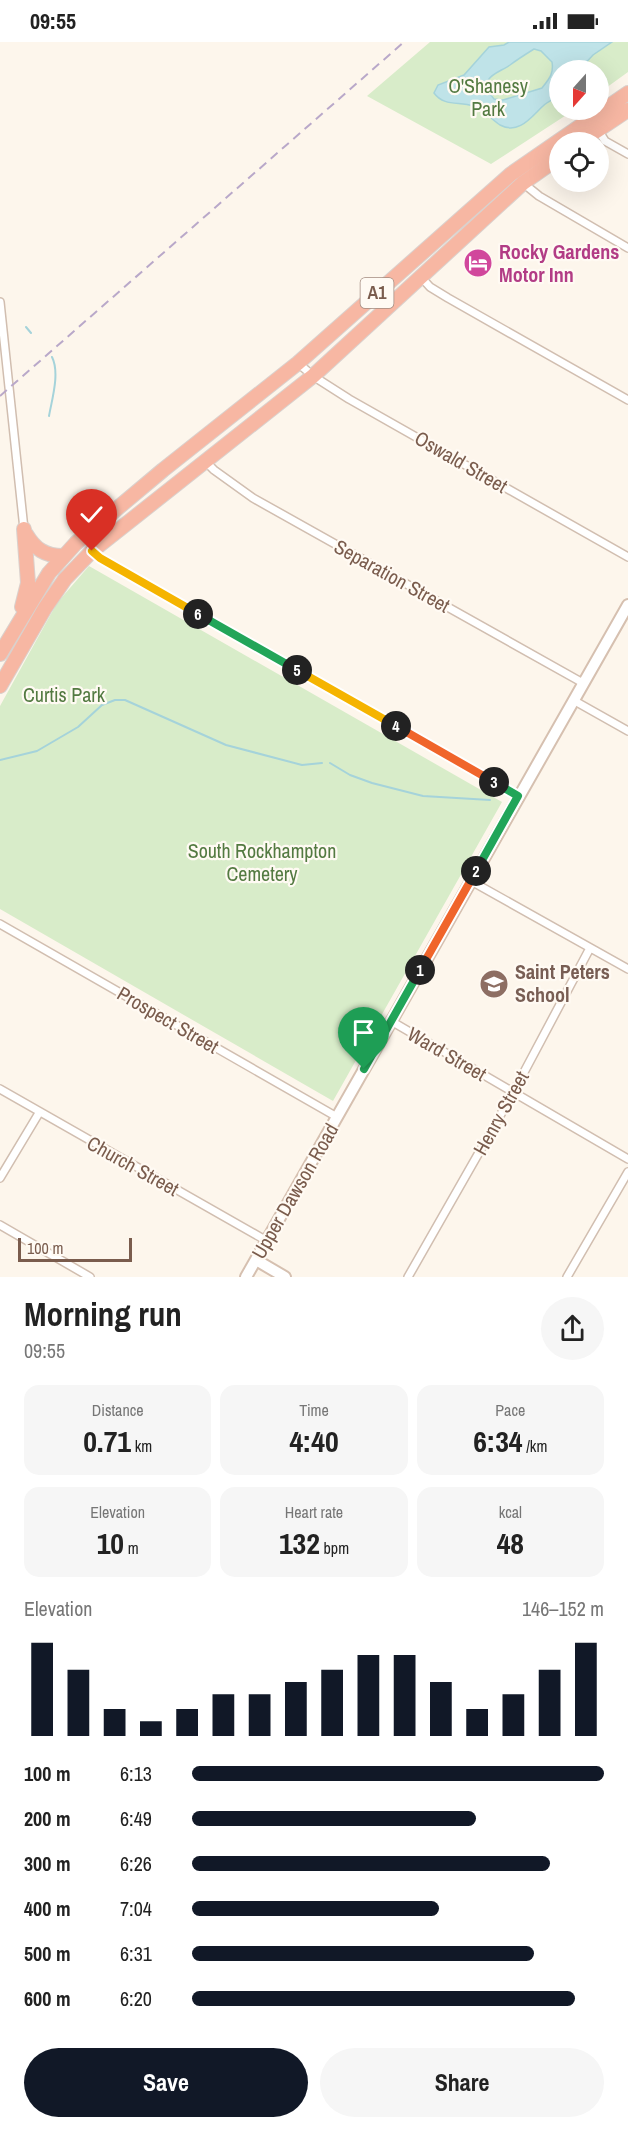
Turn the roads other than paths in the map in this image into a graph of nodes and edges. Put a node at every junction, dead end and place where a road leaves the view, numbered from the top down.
1 (628, 93) edge
2 (628, 110) edge
3 (598, 130) junction
4 (595, 132) edge
5 (628, 154) edge
6 (549, 165) edge
7 (523, 183) junction
8 (628, 248) edge
9 (421, 278) junction
10 (0, 302) edge
11 (298, 363) junction
12 (313, 376) junction
13 (628, 400) edge
14 (206, 462) junction
15 (24, 529) junction
16 (92, 551) junction
17 (63, 556) junction
18 (628, 557) edge
19 (628, 605) edge
20 (13, 631) junction
21 (0, 654) edge
22 (583, 683) junction
23 (0, 686) edge
24 (573, 700) junction
25 (628, 731) edge
26 (518, 796) junction
27 (471, 881) junction
28 (0, 924) edge
29 (590, 948) junction
30 (628, 969) edge
31 (391, 1021) junction
32 (0, 1089) edge
33 (513, 1093) junction
34 (39, 1113) junction
35 (337, 1117) junction
36 (628, 1159) edge
37 (628, 1172) edge
38 (0, 1178) edge
39 (0, 1225) edge
40 (267, 1241) junction
41 (256, 1260) junction
42 (90, 1277) edge
43 (246, 1277) edge
44 (285, 1277) edge
45 (408, 1277) edge
46 (567, 1277) edge

1 - 11 highway, A1
2 - 3 highway
3 - 4 highway
3 - 5 street
6 - 7 highway, A1
7 - 8 street
7 - 9 highway, A1
9 - 12 highway, A1
9 - 13 street
10 - 15 street
11 - 12 street, Oswald Street
11 - 17 highway, A1
12 - 14 highway, A1
12 - 18 street, Oswald Street
14 - 16 highway, A1
14 - 22 street, Separation Street
15 - 17 highway
15 - 20 highway
16 - 23 highway, A1
16 - 26 street
17 - 20 highway, A1
19 - 22 street, Upper Dawson Road
20 - 21 highway, A1
22 - 24 street, Upper Dawson Road
24 - 25 street
24 - 26 street, Upper Dawson Road
26 - 27 street, Upper Dawson Road
27 - 29 street
27 - 31 street, Upper Dawson Road
28 - 35 street, Prospect Street
29 - 30 street
29 - 33 street, Henry Street
31 - 33 street, Ward Street
31 - 35 street, Upper Dawson Road
32 - 34 street, Church Street
33 - 36 street, Ward Street
33 - 45 street, Henry Street
34 - 38 street
34 - 40 street, Church Street
35 - 40 street, Upper Dawson Road
37 - 46 street
39 - 42 street
40 - 41 street, Upper Dawson Road
41 - 43 street, Upper Dawson Road
41 - 44 street

